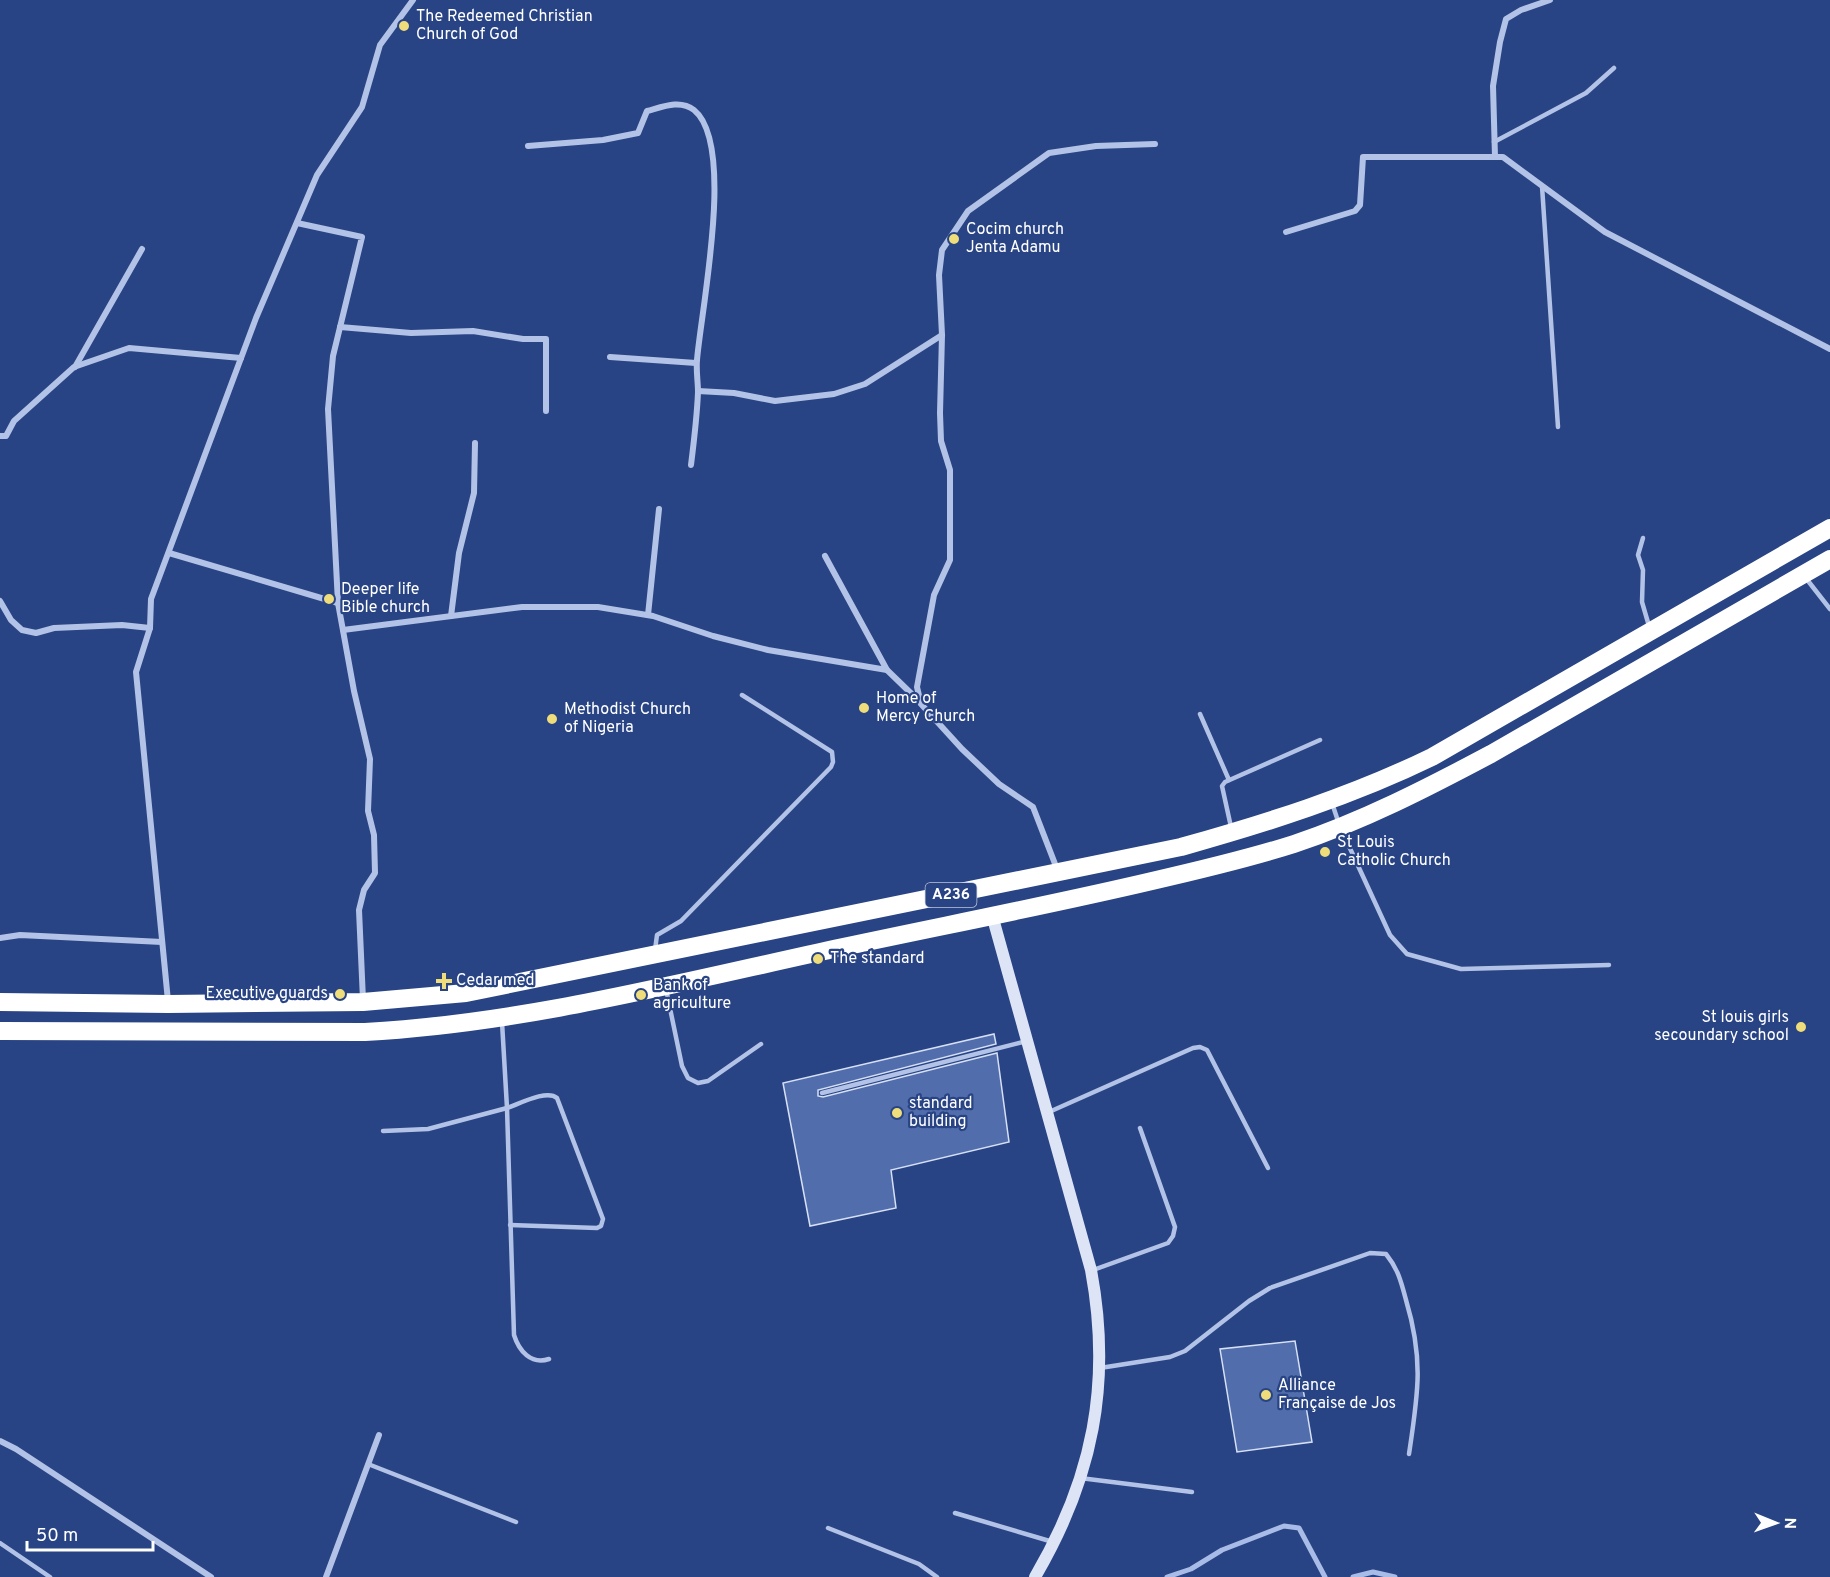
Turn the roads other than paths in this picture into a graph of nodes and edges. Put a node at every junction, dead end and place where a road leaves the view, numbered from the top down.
1 (412, 0) edge
2 (1550, 0) edge
3 (1614, 68) dead end
4 (1494, 142) junction
5 (1155, 144) dead end
6 (528, 146) dead end
7 (1495, 157) junction
8 (1542, 186) junction
9 (297, 223) junction
10 (1286, 232) dead end
11 (142, 249) dead end
12 (340, 327) junction
13 (942, 335) junction
14 (1830, 349) edge
15 (610, 357) dead end
16 (241, 358) junction
17 (696, 363) junction
18 (74, 367) junction
19 (698, 391) junction
20 (546, 411) dead end
21 (1558, 427) dead end
22 (0, 436) edge
23 (475, 443) dead end
24 (691, 465) dead end
25 (659, 509) dead end
26 (1830, 528) edge
27 (1643, 538) dead end
28 (169, 553) junction
29 (825, 556) dead end
30 (1830, 559) edge
31 (1804, 574) junction
32 (0, 601) edge
33 (338, 603) junction
34 (1830, 609) edge
35 (648, 615) junction
36 (451, 616) junction
37 (150, 628) junction
38 (343, 630) junction
39 (1651, 632) junction
40 (887, 670) junction
41 (742, 695) dead end
42 (921, 704) junction
43 (1200, 714) dead end
44 (1320, 740) dead end
45 (1229, 780) junction
46 (1332, 801) junction
47 (1340, 827) junction
48 (1232, 833) junction
49 (1059, 872) junction
50 (992, 915) junction
51 (0, 938) edge
52 (162, 942) junction
53 (657, 956) junction
54 (1609, 965) dead end
55 (665, 985) junction
56 (466, 993) junction
57 (0, 1002) edge
58 (363, 1002) junction
59 (168, 1004) junction
60 (502, 1018) junction
61 (469, 1023) junction
62 (0, 1031) edge
63 (1027, 1041) junction
64 (760, 1044) dead end
65 (822, 1093) dead end
66 (507, 1108) junction
67 (1047, 1113) junction
68 (1140, 1128) dead end
69 (383, 1131) dead end
70 (1268, 1168) dead end
71 (510, 1225) junction
72 (1091, 1270) junction
73 (549, 1359) dead end
74 (1101, 1368) junction
75 (379, 1435) dead end
76 (0, 1441) edge
77 (1409, 1454) dead end
78 (368, 1464) junction
79 (1080, 1478) junction
80 (1192, 1492) dead end
81 (955, 1514) dead end
82 (516, 1522) dead end
83 (828, 1528) dead end
84 (1055, 1542) junction
85 (0, 1543) edge
86 (50, 1577) edge
87 (212, 1577) edge
88 (326, 1577) edge
89 (937, 1577) edge
90 (1035, 1577) edge

1 - 9 street
2 - 4 street
3 - 4 lane
4 - 7 street
5 - 13 street
6 - 17 street
7 - 8 street
7 - 10 street
8 - 14 street
8 - 21 lane
9 - 12 street
9 - 16 street
11 - 18 street
12 - 20 street
12 - 33 street
13 - 19 street
13 - 42 street
15 - 17 street
16 - 18 street
16 - 28 street
17 - 19 street
18 - 22 street
19 - 24 street
23 - 36 street
25 - 35 street
26 - 39 highway, A236
27 - 39 lane
28 - 33 street
28 - 37 street
29 - 40 street
30 - 31 highway, A236
31 - 34 lane
31 - 47 highway, A236
32 - 37 street
33 - 38 street
35 - 36 street
35 - 40 street
36 - 38 street
37 - 52 street
38 - 58 street
39 - 46 highway, A236
40 - 42 street
41 - 53 lane
42 - 49 street
43 - 45 lane
44 - 45 lane
45 - 48 lane
46 - 47 lane
46 - 48 highway, A236
47 - 50 highway, A236
47 - 54 lane
48 - 49 highway, A236
49 - 53 highway, A236
50 - 55 highway, A236
50 - 63 street
51 - 52 street
52 - 59 street
53 - 55 highway
53 - 56 highway, A236
55 - 60 highway, A236
55 - 64 lane
56 - 58 highway, A236
56 - 61 highway
57 - 59 highway, A236
58 - 59 highway, A236
60 - 61 highway, A236
60 - 66 lane
61 - 62 highway, A236
63 - 65 lane
63 - 67 street
66 - 69 lane
66 - 71 lane
66 - 71 lane
67 - 70 lane
67 - 72 street
68 - 72 lane
71 - 73 lane
72 - 74 street
74 - 77 lane
74 - 79 street
75 - 78 street
76 - 87 street
78 - 82 lane
78 - 88 street
79 - 80 lane
79 - 84 street
81 - 84 lane
83 - 89 lane
84 - 90 street
85 - 86 lane

